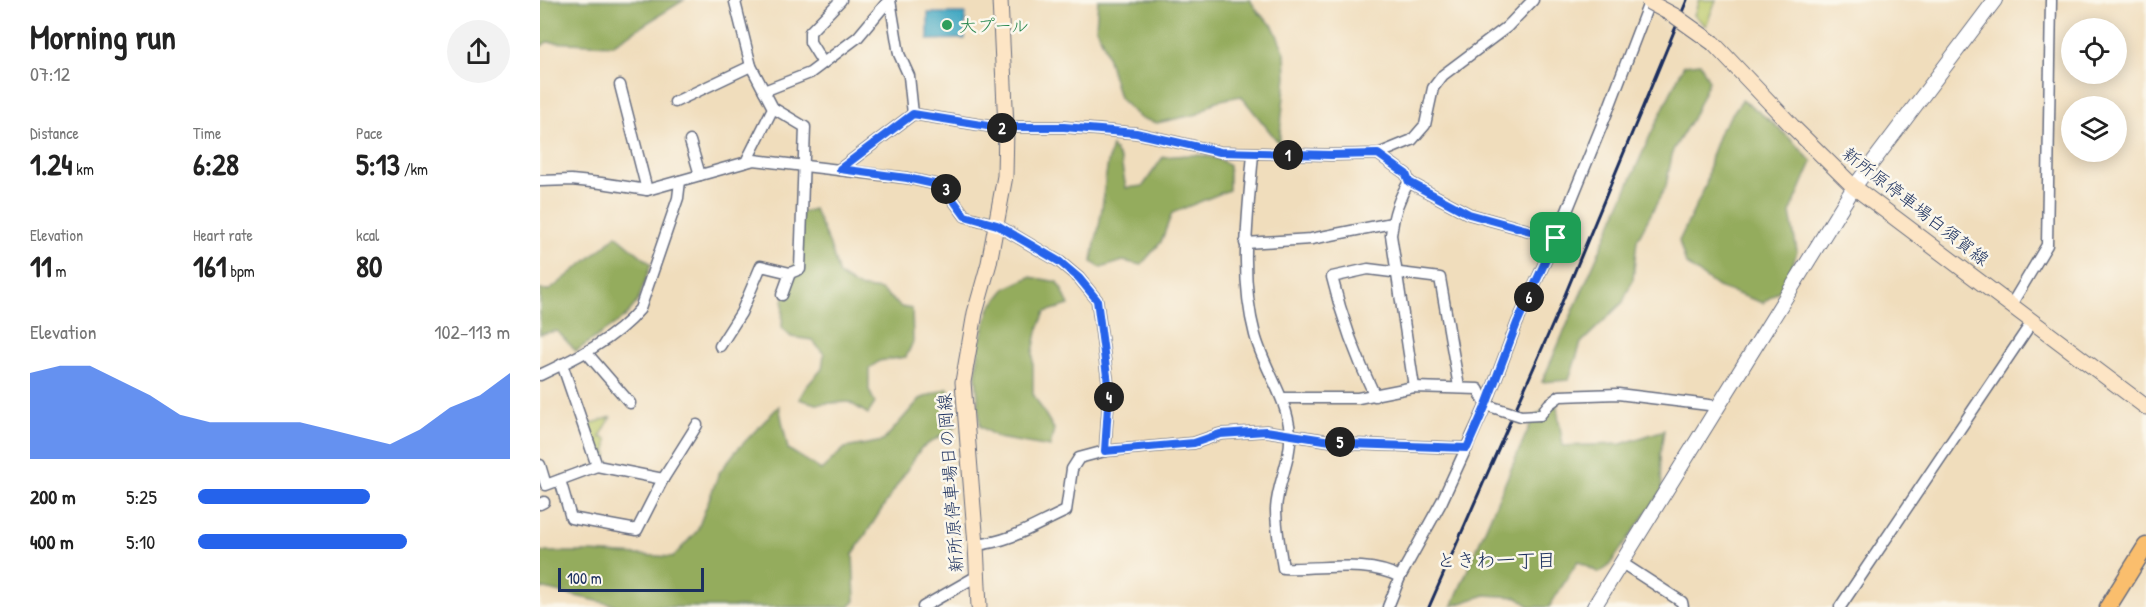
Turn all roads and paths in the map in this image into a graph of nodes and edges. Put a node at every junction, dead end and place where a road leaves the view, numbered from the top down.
1 (737, 0) edge
2 (841, 0) edge
3 (890, 0) edge
4 (1000, 0) edge
5 (1533, 0) edge
6 (1995, 0) edge
7 (2051, 0) edge
8 (1648, 1) edge
9 (823, 63) junction
10 (751, 66) junction
11 (620, 85) dead end
12 (764, 91) junction
13 (675, 102) dead end
14 (772, 108) junction
15 (913, 114) junction
16 (1006, 128) junction
17 (690, 141) dead end
18 (1253, 154) junction
19 (1378, 154) junction
20 (746, 162) junction
21 (804, 166) junction
22 (840, 169) junction
23 (700, 175) junction
24 (540, 181) edge
25 (680, 181) junction
26 (1409, 182) junction
27 (1854, 187) junction
28 (647, 190) junction
29 (1392, 223) junction
30 (997, 225) junction
31 (1556, 238) junction
32 (1245, 243) junction
33 (1396, 272) junction
34 (790, 273) junction
35 (782, 295) dead end
36 (2011, 305) junction
37 (2032, 322) junction
38 (720, 346) dead end
39 (586, 352) junction
40 (562, 364) junction
41 (540, 375) edge
42 (1414, 387) junction
43 (1459, 387) junction
44 (1375, 396) junction
45 (1282, 398) junction
46 (630, 403) dead end
47 (1486, 405) junction
48 (1717, 406) junction
49 (2146, 407) edge
50 (697, 425) dead end
51 (1290, 435) junction
52 (1467, 448) junction
53 (1105, 451) junction
54 (540, 465) edge
55 (597, 466) junction
56 (663, 479) junction
57 (560, 480) junction
58 (976, 545) junction
59 (2144, 554) edge
60 (1622, 563) junction
61 (977, 576) junction
62 (1400, 577) junction
63 (923, 607) edge
64 (979, 607) edge
65 (1388, 607) edge
66 (1594, 607) edge
67 (1683, 607) edge
68 (1840, 607) edge
69 (2108, 607) edge

1 - 10 street
2 - 9 street
3 - 9 street
3 - 15 street
4 - 16 main road, 新所原停車場日の岡線
5 - 19 street
6 - 27 street
7 - 36 street
8 - 27 main road, 新所原停車場白須賀線, bridge
8 - 31 street
9 - 12 street
10 - 12 street
10 - 13 street
11 - 28 street
12 - 14 street
14 - 20 street
14 - 21 street
15 - 16 street
15 - 22 street
16 - 18 street
16 - 30 main road, 新所原停車場日の岡線
17 - 23 street
18 - 19 street
18 - 32 street
19 - 26 street
20 - 21 street
20 - 23 street
21 - 22 street
21 - 34 street
22 - 30 street
23 - 25 street
24 - 28 street
25 - 28 street
25 - 39 street
26 - 29 street
26 - 31 street
27 - 36 main road, 新所原停車場白須賀線
27 - 48 street
29 - 32 street
29 - 33 street
30 - 53 street
30 - 58 main road, 新所原停車場日の岡線
31 - 47 street
32 - 45 street
33 - 42 street
33 - 43 street
33 - 44 street
34 - 35 street
34 - 38 street
36 - 37 main road, 新所原停車場白須賀線
37 - 49 main road, 新所原停車場白須賀線
37 - 68 street
39 - 40 street
39 - 46 street
40 - 41 street
40 - 55 street
42 - 43 street
42 - 44 street
43 - 47 street
44 - 45 street
45 - 51 street
47 - 48 street, bridge
47 - 52 street
48 - 60 street
50 - 56 street
51 - 52 street
51 - 53 street
51 - 62 street
52 - 62 street
53 - 58 street
54 - 57 street
55 - 56 street
55 - 57 street
56 - 57 street
58 - 61 main road, 新所原停車場日の岡線
59 - 69 main road
60 - 66 street
60 - 67 street
61 - 63 street
61 - 64 main road, 新所原停車場日の岡線
62 - 65 street

